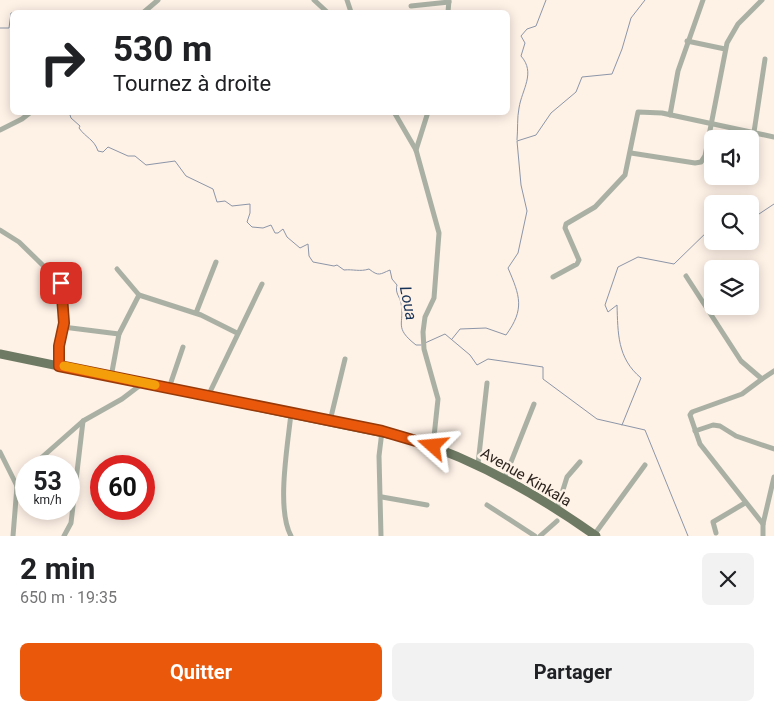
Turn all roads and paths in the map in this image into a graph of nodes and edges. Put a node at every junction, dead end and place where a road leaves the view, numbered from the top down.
1 (158, 0) edge
2 (314, 0) edge
3 (703, 0) edge
4 (762, 0) edge
5 (449, 1) edge
6 (411, 6) dead end
7 (146, 10) edge
8 (325, 10) edge
9 (688, 41) junction
10 (725, 49) junction
11 (765, 59) dead end
12 (27, 115) edge
13 (396, 115) edge
14 (427, 115) edge
15 (670, 115) junction
16 (710, 124) junction
17 (0, 130) edge
18 (743, 130) edge
19 (754, 130) edge
20 (759, 133) edge
21 (774, 136) edge
22 (416, 150) junction
23 (631, 153) junction
24 (0, 230) edge
25 (216, 262) dead end
26 (117, 269) dead end
27 (686, 276) dead end
28 (553, 277) dead end
29 (262, 284) dead end
30 (139, 294) junction
31 (196, 313) junction
32 (63, 327) junction
33 (237, 333) junction
34 (119, 334) junction
35 (183, 347) dead end
36 (0, 354) edge
37 (345, 358) dead end
38 (59, 366) junction
39 (774, 371) edge
40 (112, 377) junction
41 (762, 379) junction
42 (144, 382) junction
43 (488, 383) dead end
44 (168, 388) junction
45 (208, 396) junction
46 (534, 404) dead end
47 (292, 413) junction
48 (330, 421) junction
49 (83, 422) junction
50 (382, 431) junction
51 (695, 431) junction
52 (433, 446) junction
53 (774, 449) edge
54 (0, 452) edge
55 (45, 455) edge
56 (580, 462) dead end
57 (478, 464) junction
58 (645, 465) dead end
59 (505, 477) junction
60 (774, 477) edge
61 (15, 482) edge
62 (382, 497) junction
63 (745, 503) junction
64 (427, 505) dead end
65 (487, 505) dead end
66 (557, 509) junction
67 (15, 511) edge
68 (557, 520) dead end
69 (763, 524) junction
70 (716, 533) dead end
71 (13, 536) edge
72 (64, 536) edge
73 (291, 536) edge
74 (381, 536) edge
75 (535, 536) edge
76 (540, 536) edge
77 (595, 536) edge
78 (763, 536) edge

1 - 7 street
2 - 8 street
3 - 9 street
4 - 10 street
5 - 6 street
9 - 10 street
9 - 15 street
10 - 16 street
11 - 19 street
12 - 17 street
13 - 22 street
14 - 22 street
15 - 16 street
15 - 23 street
16 - 18 street
16 - 23 street
20 - 21 street
22 - 52 street
23 - 28 street
24 - 32 street
25 - 31 street
26 - 30 street
27 - 41 street
29 - 33 street
30 - 31 street
30 - 34 street
31 - 33 street
32 - 34 street
32 - 38 street
33 - 45 street
34 - 40 street
35 - 44 street
36 - 38 main road, Avenue Kinkala
37 - 48 street
38 - 40 main road, Avenue Kinkala
39 - 41 street
40 - 42 main road, Avenue Kinkala
41 - 51 street
42 - 44 main road, Avenue Kinkala
42 - 49 street
43 - 57 street
44 - 45 main road, Avenue Kinkala
45 - 47 main road, Avenue Kinkala
46 - 59 street
47 - 48 main road, Avenue Kinkala
47 - 73 street
48 - 50 main road, Avenue Kinkala
49 - 55 street
49 - 72 street
50 - 52 main road, Avenue Kinkala
50 - 62 street
51 - 53 street
51 - 63 street
52 - 57 main road, Avenue Kinkala
54 - 61 street
56 - 66 street
57 - 59 main road, Avenue Kinkala
58 - 77 street
59 - 66 main road, Avenue Kinkala
60 - 69 street
62 - 64 street
62 - 74 street
63 - 69 street
63 - 70 street
65 - 75 street
66 - 77 main road, Avenue Kinkala
67 - 71 street
68 - 76 street
69 - 78 street

